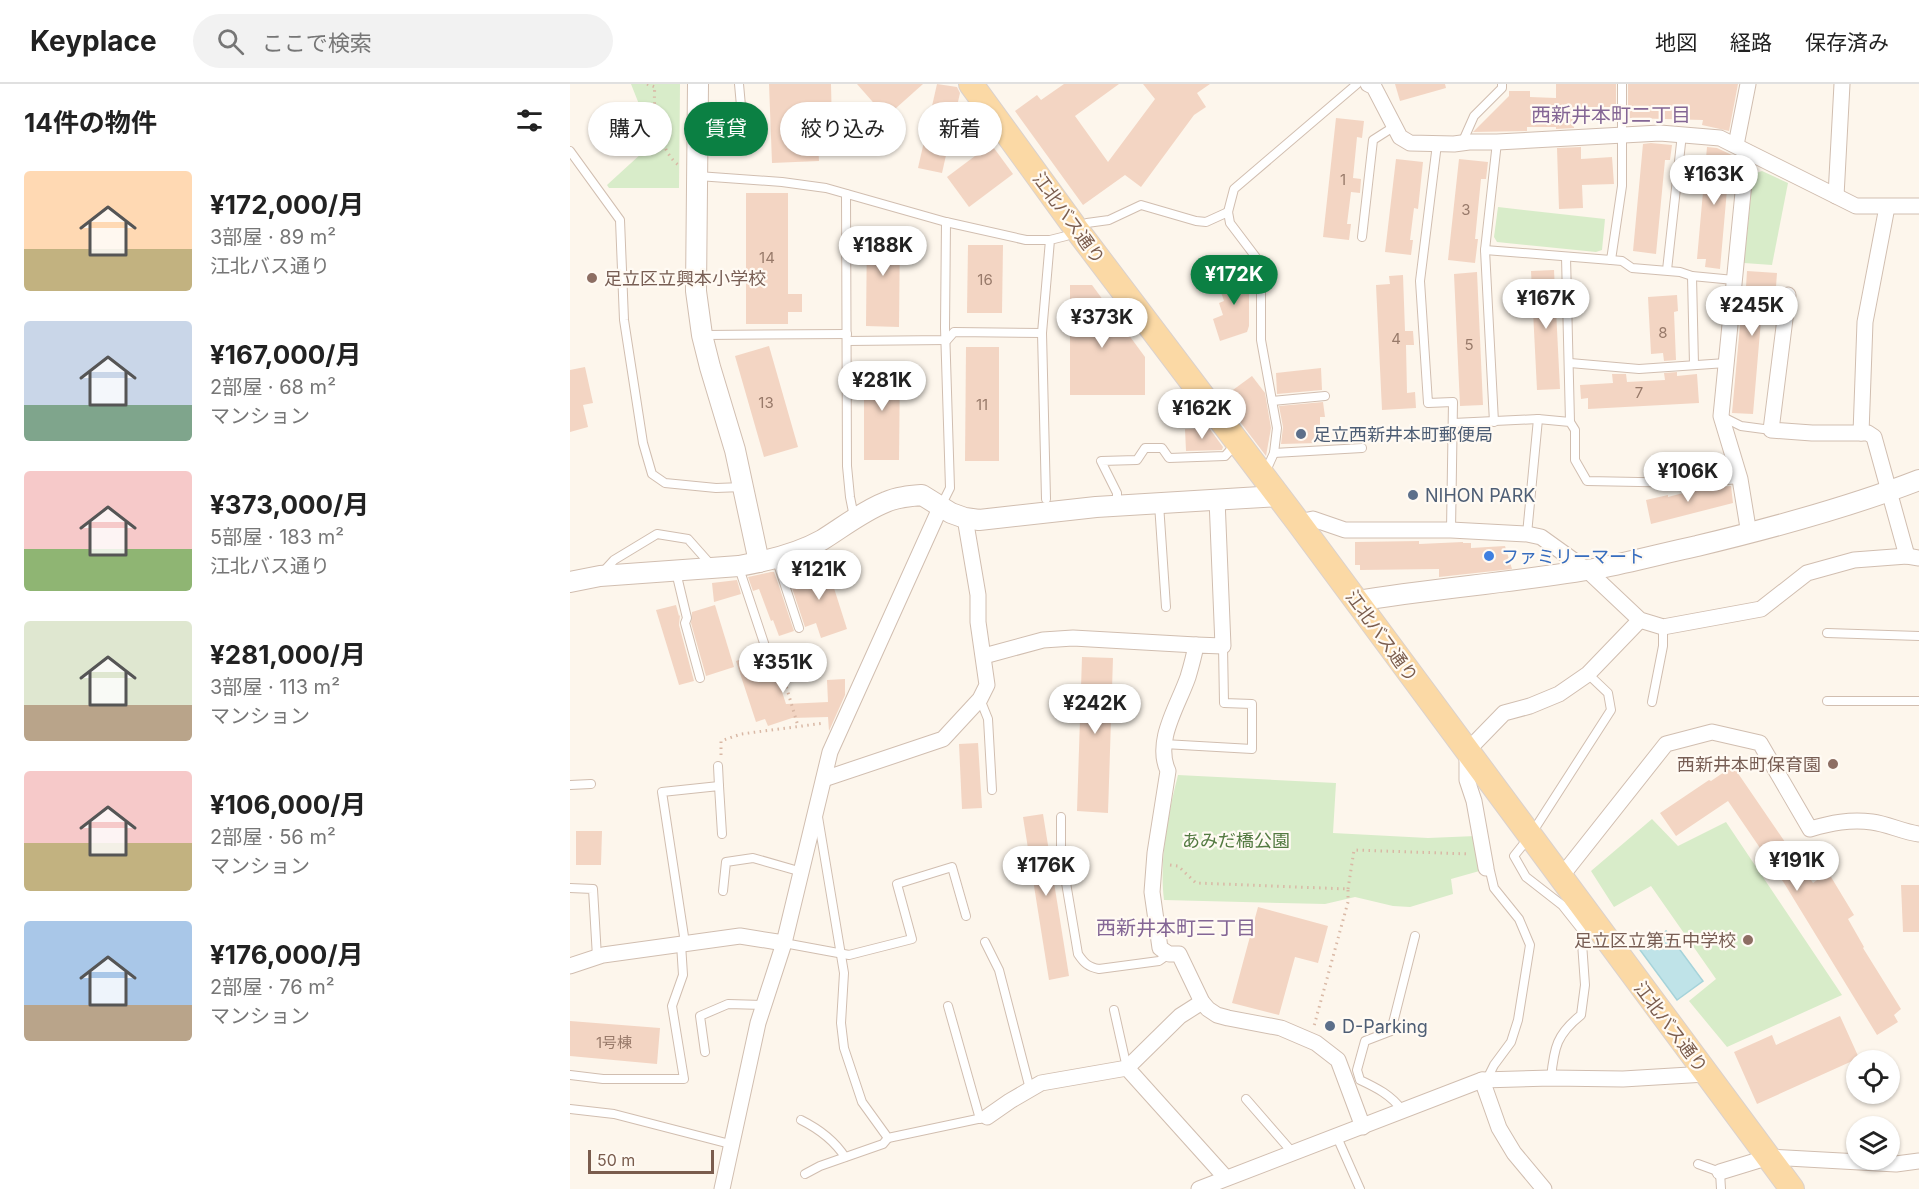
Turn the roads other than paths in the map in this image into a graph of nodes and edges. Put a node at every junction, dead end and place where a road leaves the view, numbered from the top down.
1 (698, 84) edge
2 (740, 84) edge
3 (971, 84) edge
4 (1357, 84) edge
5 (1368, 84) edge
6 (1502, 84) edge
7 (1622, 84) edge
8 (1748, 84) edge
9 (1842, 84) edge
10 (741, 102) edge
11 (1395, 126) junction
12 (1682, 134) junction
13 (1621, 136) junction
14 (1497, 142) junction
15 (1462, 143) junction
16 (1437, 144) junction
17 (1742, 148) junction
18 (570, 151) edge
19 (692, 171) junction
20 (846, 194) junction
21 (1836, 196) junction
22 (1919, 206) edge
23 (1887, 207) junction
24 (1228, 213) junction
25 (946, 222) junction
26 (1077, 230) junction
27 (1362, 237) dead end
28 (1050, 240) junction
29 (1485, 250) junction
30 (1566, 256) junction
31 (1611, 260) junction
32 (1667, 270) junction
33 (1692, 276) junction
34 (1734, 280) junction
35 (1788, 295) dead end
36 (1041, 333) junction
37 (702, 335) junction
38 (847, 338) junction
39 (947, 340) junction
40 (1570, 363) junction
41 (1726, 363) junction
42 (1694, 365) junction
43 (1325, 396) dead end
44 (1272, 400) junction
45 (1720, 416) junction
46 (1538, 419) junction
47 (1494, 422) junction
48 (1570, 422) junction
49 (1453, 423) junction
50 (1771, 430) junction
51 (1861, 433) junction
52 (1238, 443) junction
53 (1362, 448) dead end
54 (1275, 453) junction
55 (1740, 479) junction
56 (1919, 480) edge
57 (1271, 486) junction
58 (744, 487) junction
59 (1890, 491) junction
60 (1046, 499) dead end
61 (1217, 499) junction
62 (1159, 504) junction
63 (941, 506) junction
64 (1117, 506) junction
65 (965, 518) junction
66 (854, 519) junction
67 (1298, 522) junction
68 (1451, 530) junction
69 (1527, 534) junction
70 (1749, 534) junction
71 (1913, 557) edge
72 (767, 560) junction
73 (738, 566) junction
74 (714, 567) junction
75 (676, 570) junction
76 (1587, 570) junction
77 (600, 576) junction
78 (570, 582) edge
79 (1356, 601) junction
80 (1166, 607) dead end
81 (1640, 620) junction
82 (1663, 627) junction
83 (799, 628) dead end
84 (1827, 633) dead end
85 (1919, 636) edge
86 (1196, 645) junction
87 (765, 646) road end
88 (1223, 646) junction
89 (984, 656) junction
90 (1588, 674) junction
91 (700, 678) dead end
92 (980, 699) junction
93 (1919, 701) edge
94 (1652, 702) dead end
95 (1827, 702) dead end
96 (1164, 744) junction
97 (1467, 752) junction
98 (718, 766) road end
99 (825, 779) junction
100 (591, 784) dead end
101 (570, 785) edge
102 (719, 786) junction
103 (992, 790) dead end
104 (817, 812) junction
105 (1061, 817) dead end
106 (722, 834) dead end
107 (1919, 834) edge
108 (1530, 836) junction
109 (1485, 861) joint
110 (802, 872) junction
111 (1560, 878) junction
112 (570, 888) edge
113 (723, 891) dead end
114 (966, 916) dead end
115 (1415, 936) dead end
116 (985, 942) dead end
117 (784, 943) junction
118 (683, 944) junction
119 (841, 953) junction
120 (1169, 954) junction
121 (597, 957) junction
122 (570, 966) edge
123 (1202, 1002) junction
124 (764, 1005) junction
125 (948, 1006) dead end
126 (1114, 1010) dead end
127 (705, 1052) dead end
128 (1127, 1068) junction
129 (1706, 1074) junction
130 (570, 1075) edge
131 (1352, 1078) junction
132 (1551, 1078) junction
133 (1485, 1079) junction
134 (570, 1080) edge
135 (1030, 1089) junction
136 (1246, 1099) dead end
137 (570, 1109) edge
138 (1402, 1110) junction
139 (984, 1118) junction
140 (801, 1120) dead end
141 (1363, 1127) junction
142 (1337, 1137) junction
143 (888, 1138) junction
144 (730, 1144) junction
145 (1293, 1153) junction
146 (845, 1157) junction
147 (1769, 1157) junction
148 (1919, 1161) edge
149 (1698, 1164) dead end
150 (1720, 1173) junction
151 (806, 1174) dead end
152 (1226, 1178) junction
153 (722, 1189) edge
154 (1199, 1189) edge
155 (1360, 1189) edge
156 (1544, 1189) edge
157 (1721, 1189) edge
158 (1792, 1189) edge

1 - 19 street
2 - 10 lane
3 - 26 main road, 江北バス通り
4 - 24 lane
5 - 11 street
6 - 15 lane
7 - 13 lane
8 - 17 street
9 - 21 street
11 - 16 street
11 - 27 lane
12 - 13 street
12 - 17 street
12 - 32 lane
13 - 14 street
13 - 31 lane
14 - 15 street
14 - 29 lane
15 - 16 street
16 - 49 lane
17 - 21 street
17 - 34 street
18 - 58 lane
19 - 20 lane
19 - 37 street
20 - 25 lane
20 - 38 lane
21 - 23 street
22 - 23 street
23 - 51 street
24 - 26 lane
24 - 44 lane
25 - 28 lane
25 - 39 lane
26 - 28 lane
26 - 52 main road, 江北バス通り
28 - 36 lane
29 - 30 lane
29 - 47 lane
30 - 31 lane
30 - 40 lane
31 - 32 lane
32 - 33 lane
33 - 34 lane
33 - 42 lane
34 - 41 street
35 - 50 street
36 - 39 lane
36 - 60 lane
37 - 38 lane
37 - 58 street
38 - 39 lane
38 - 66 lane
39 - 63 lane
40 - 42 lane
40 - 48 lane
41 - 42 lane
41 - 45 street
43 - 44 lane
44 - 54 lane
45 - 50 lane
45 - 55 street
46 - 47 lane
46 - 48 lane
46 - 69 lane
47 - 49 lane
48 - 55 lane
49 - 68 lane
50 - 51 street
51 - 59 street
52 - 57 main road, 江北バス通り
52 - 64 lane
53 - 54 lane
54 - 57 lane
55 - 70 street
56 - 59 street
57 - 61 street
57 - 67 main road, 江北バス通り
58 - 72 street
59 - 70 street
59 - 71 street
61 - 62 street
61 - 88 street
62 - 64 street
62 - 80 lane
63 - 65 street
63 - 66 street
63 - 99 street
64 - 65 street
65 - 89 street
66 - 72 street
67 - 68 street
67 - 79 main road, 江北バス通り
68 - 69 street
69 - 76 street
70 - 76 street
71 - 82 street
72 - 73 street
72 - 83 lane
73 - 74 street
73 - 87 lane
74 - 75 street
74 - 77 lane
75 - 77 street
75 - 91 lane
76 - 79 street
76 - 81 street
77 - 78 street
79 - 97 main road, 江北バス通り
81 - 82 street
81 - 90 street
82 - 94 lane
84 - 85 lane
86 - 88 street
86 - 89 street
86 - 96 street
88 - 96 lane
89 - 92 street
90 - 97 street
90 - 108 lane
92 - 99 street
92 - 103 lane
93 - 95 lane
96 - 120 street
97 - 108 main road, 江北バス通り
97 - 109 street
98 - 102 lane
99 - 104 street
100 - 101 lane
102 - 106 lane
102 - 118 lane
104 - 110 street
104 - 119 lane
105 - 120 lane
107 - 111 street
108 - 111 main road, 江北バス通り
108 - 132 lane
109 - 133 lane
110 - 113 lane
110 - 117 street
111 - 129 main road, 江北バス通り
112 - 121 lane
114 - 119 lane
115 - 131 lane
116 - 135 lane
117 - 118 street
117 - 119 lane
117 - 124 street
118 - 121 street
118 - 130 lane
119 - 143 lane
120 - 123 street
121 - 122 street
123 - 128 street
123 - 131 street
124 - 127 lane
124 - 144 street
125 - 139 lane
126 - 128 lane
128 - 135 street
128 - 152 street
129 - 132 street
129 - 147 main road, 江北バス通り
130 - 134 lane
131 - 138 lane
131 - 141 street
132 - 133 street
133 - 138 street
133 - 156 street
135 - 139 street
136 - 145 lane
137 - 144 lane
138 - 141 street
139 - 143 lane
140 - 146 lane
141 - 142 street
142 - 145 street
142 - 155 lane
143 - 146 lane
144 - 153 street
145 - 152 street
146 - 151 lane
147 - 148 street
147 - 150 street
147 - 158 main road, 江北バス通り
149 - 150 lane
150 - 157 lane
152 - 154 street

